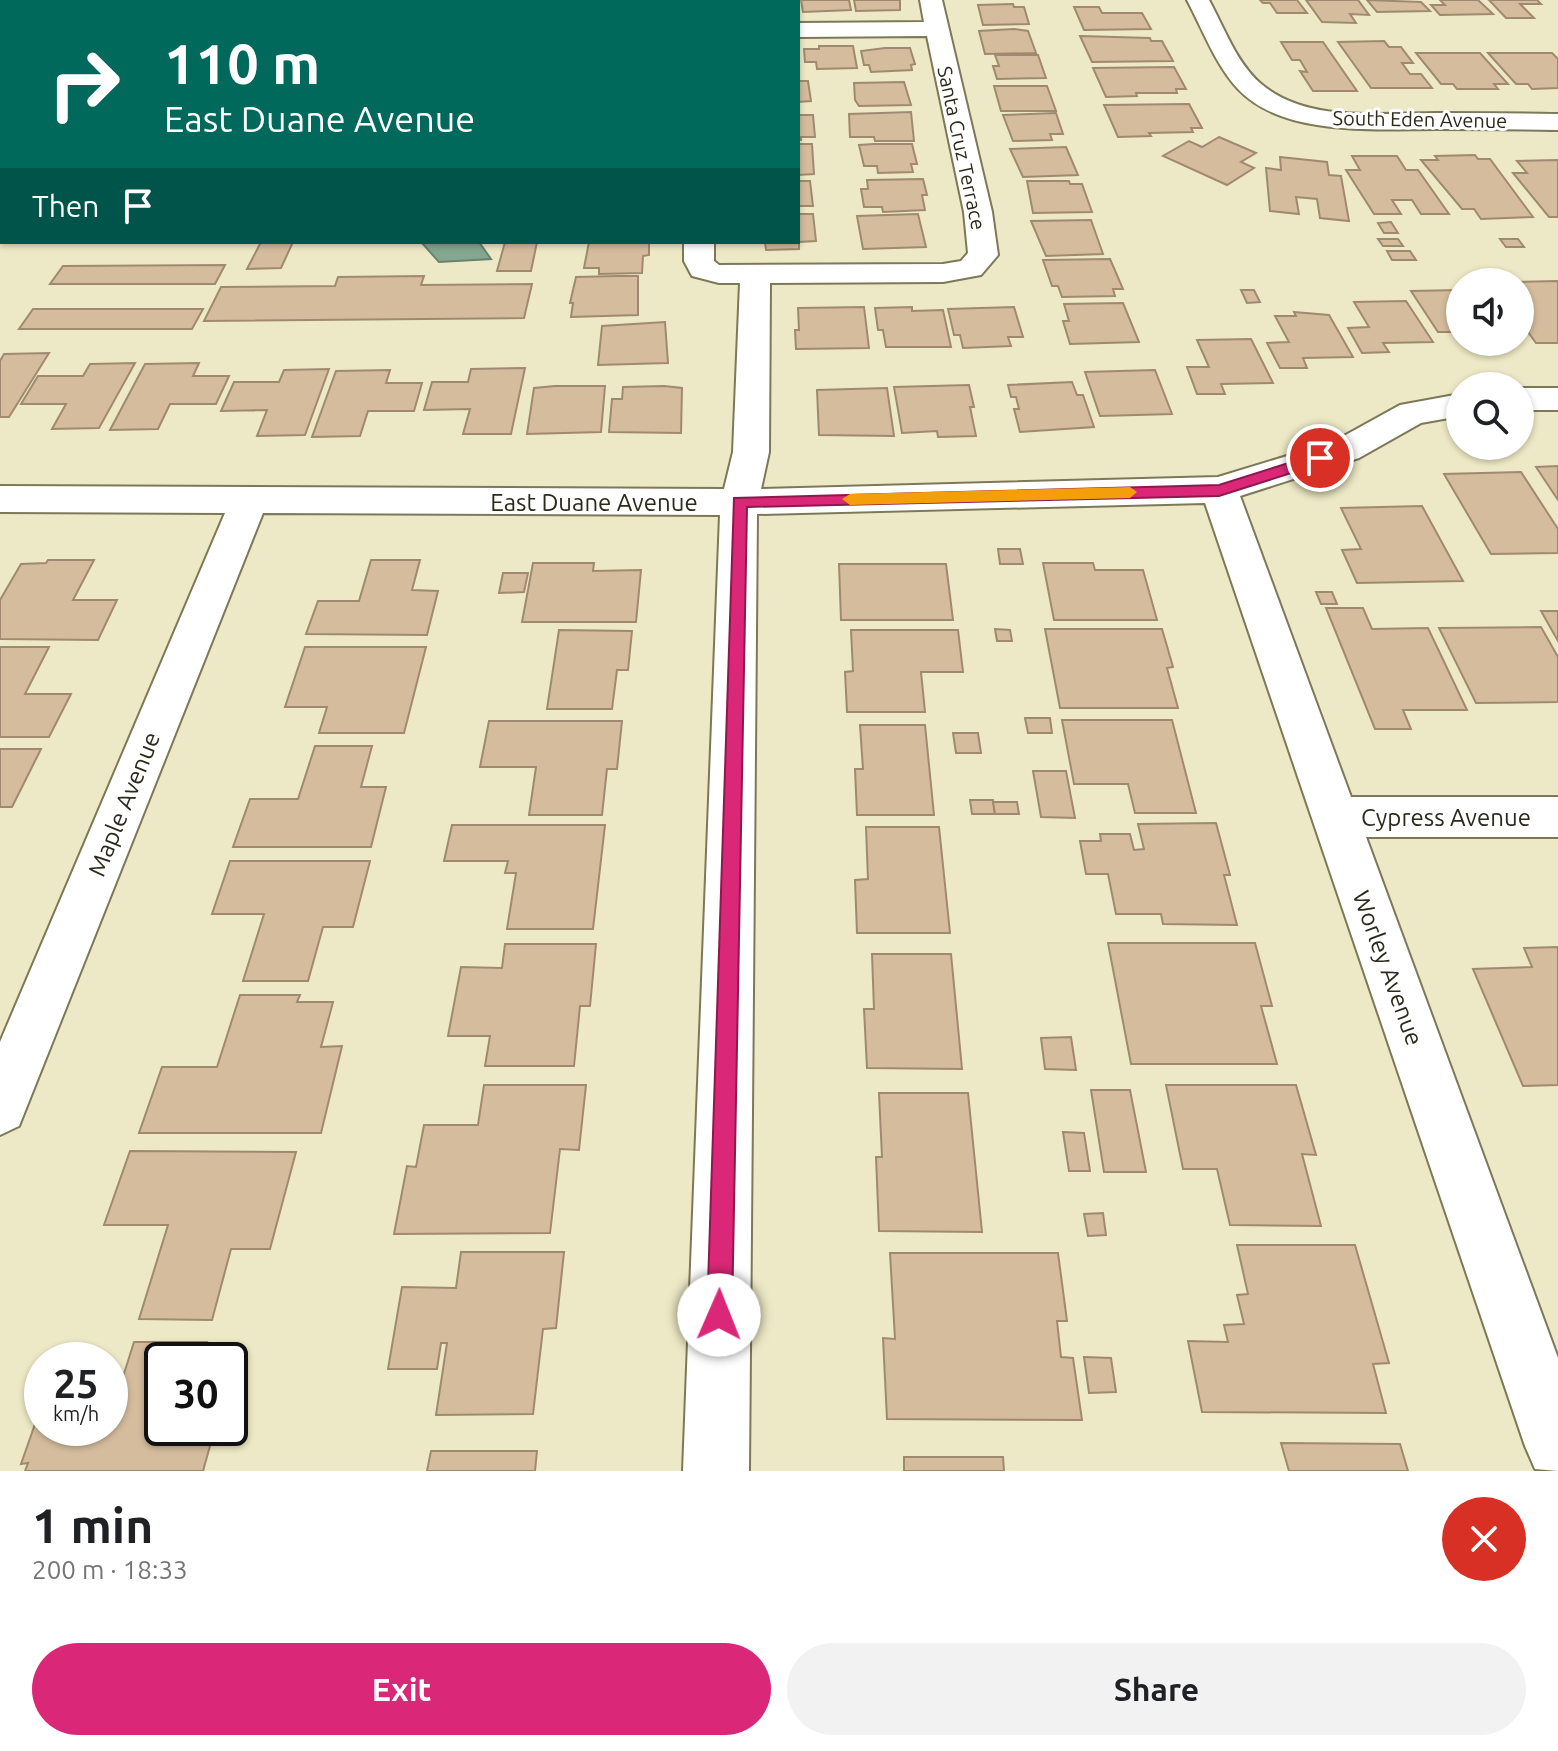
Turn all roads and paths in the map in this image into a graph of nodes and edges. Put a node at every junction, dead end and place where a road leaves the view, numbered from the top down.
1 (931, 0) edge
2 (1198, 0) edge
3 (935, 29) junction
4 (800, 30) edge
5 (1558, 122) edge
6 (699, 244) edge
7 (755, 275) junction
8 (1534, 399) edge
9 (1558, 399) edge
10 (1446, 407) edge
11 (1219, 490) junction
12 (0, 499) edge
13 (249, 501) junction
14 (739, 502) junction
15 (1334, 817) junction
16 (1558, 817) edge
17 (0, 1107) edge
18 (1558, 1446) edge
19 (716, 1471) edge

1 - 3 street, Santa Cruz Terrace
2 - 5 street, South Eden Avenue
3 - 4 street
3 - 7 street, Santa Cruz Terrace
6 - 7 street
7 - 14 street
8 - 9 street
10 - 11 street, East Duane Avenue
11 - 14 street, East Duane Avenue
11 - 15 street, Worley Avenue
12 - 13 street, East Duane Avenue
13 - 14 street, East Duane Avenue
13 - 17 street, Maple Avenue
14 - 19 street
15 - 16 street, Cypress Avenue
15 - 18 street, Worley Avenue

